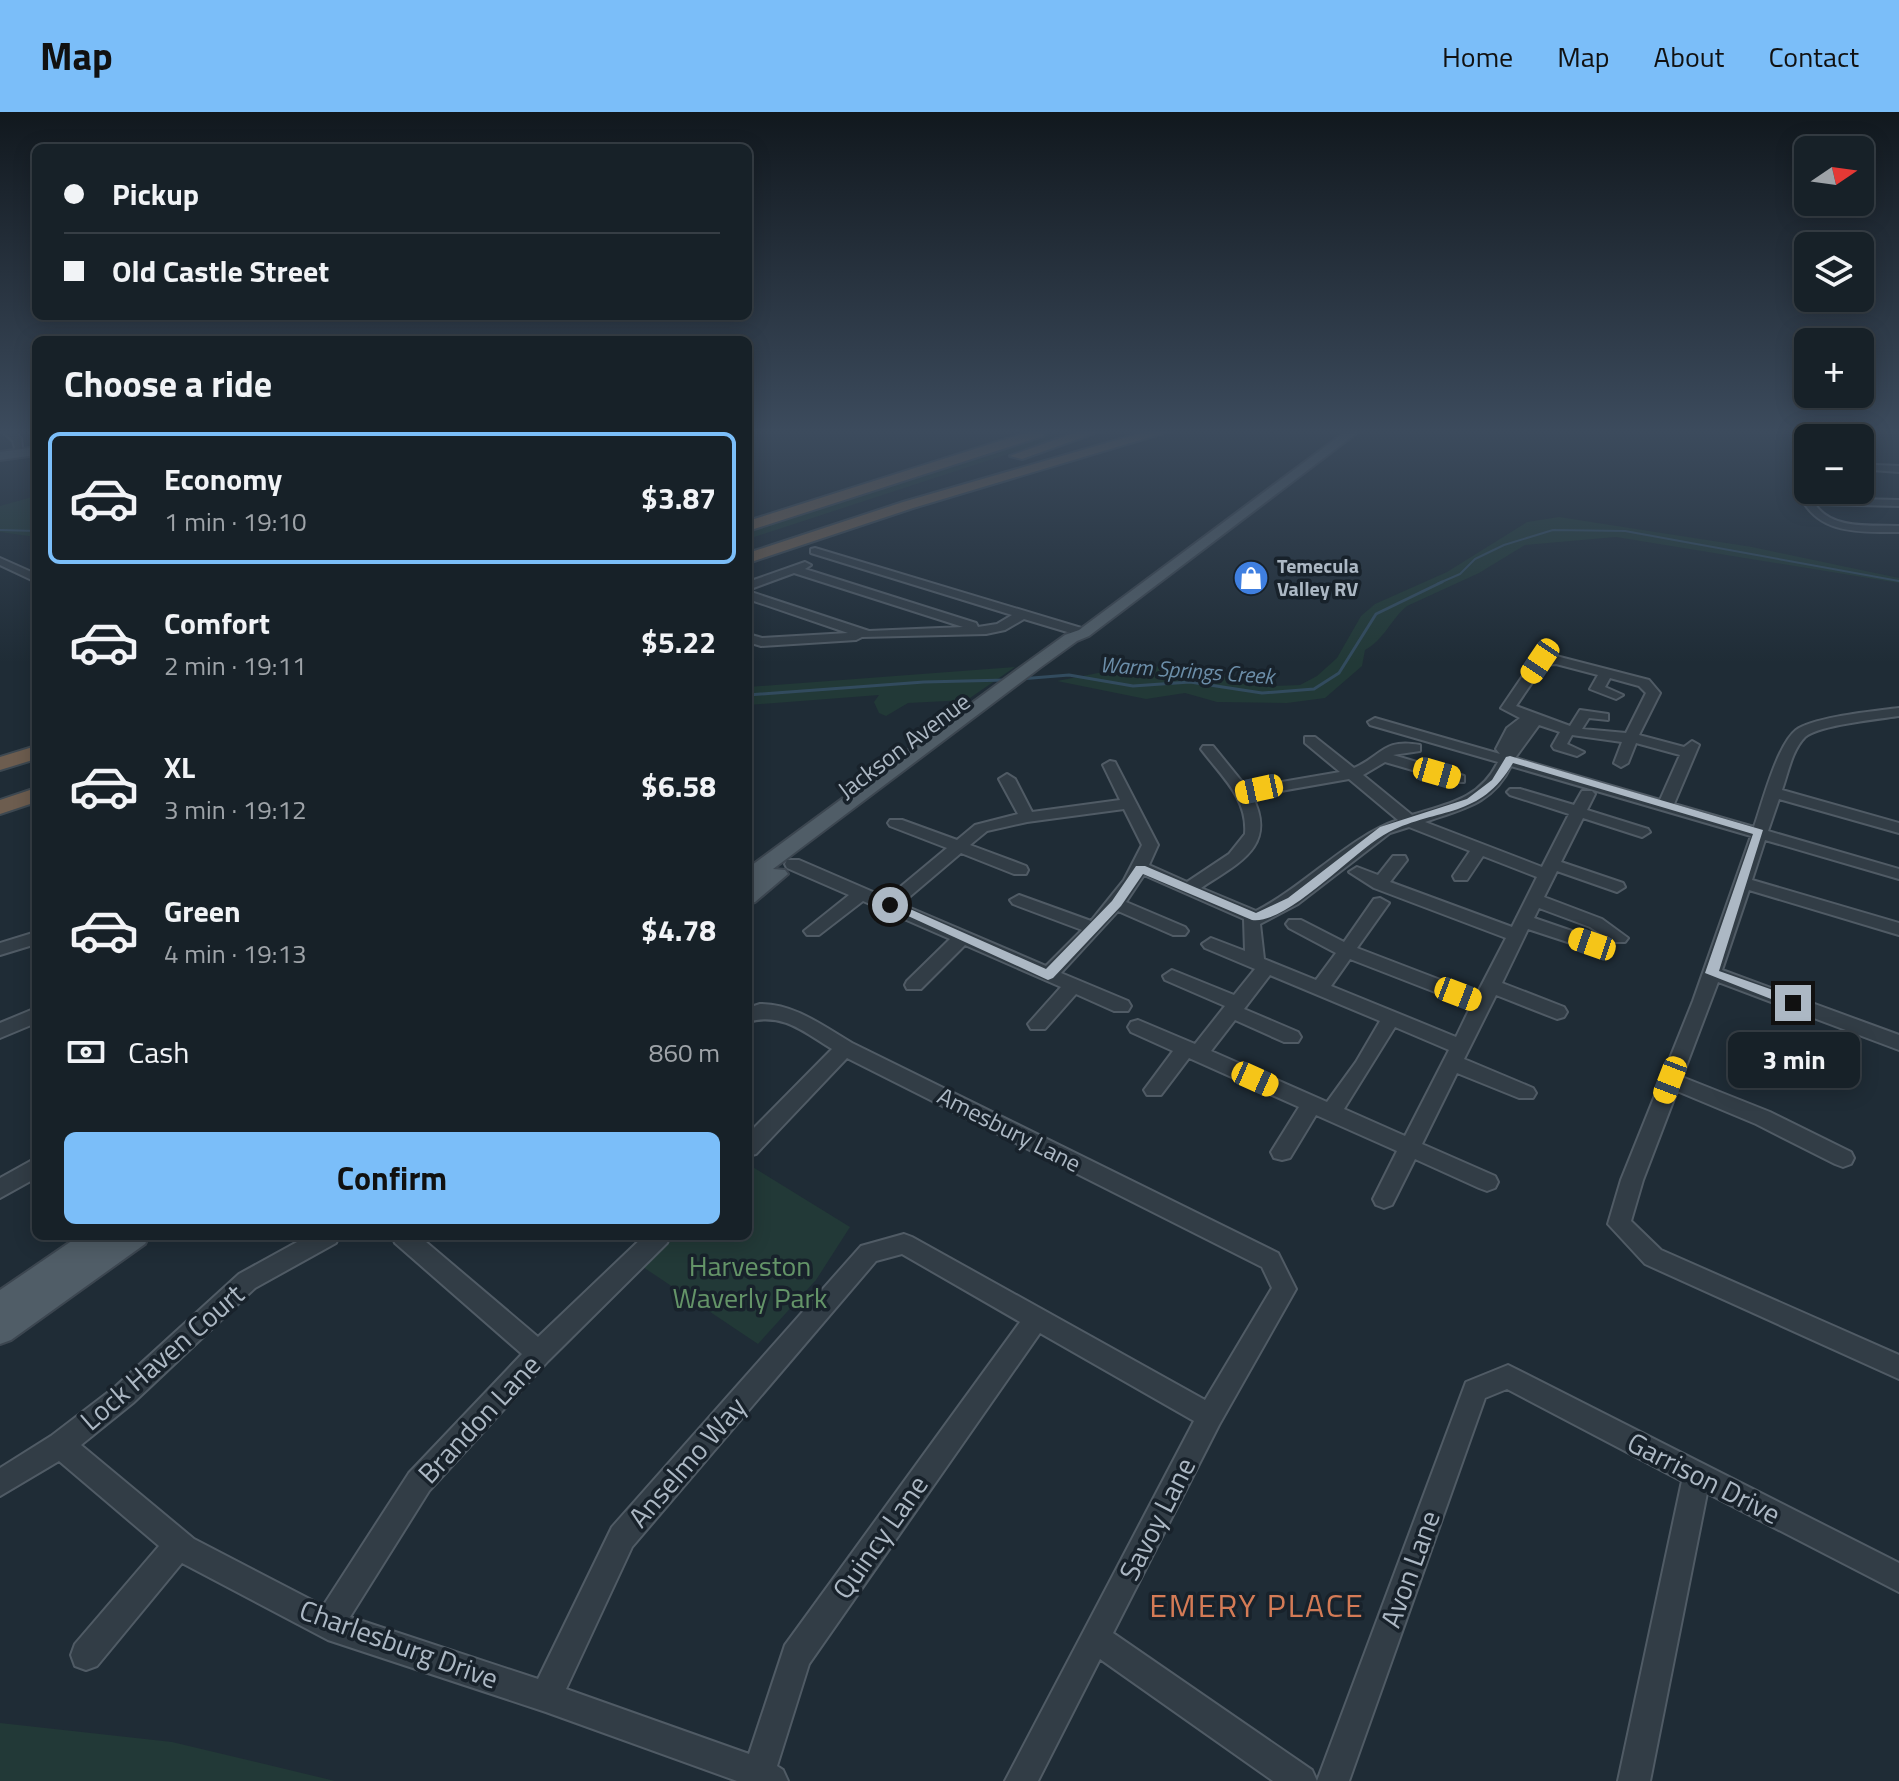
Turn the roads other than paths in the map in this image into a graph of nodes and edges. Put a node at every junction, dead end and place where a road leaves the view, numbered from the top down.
1 (786, 507) edge
2 (807, 507) edge
3 (865, 507) edge
4 (902, 507) edge
5 (1252, 507) edge
6 (1810, 507) edge
7 (752, 519) edge
8 (752, 525) edge
9 (1899, 529) edge
10 (752, 545) edge
11 (752, 557) edge
12 (0, 561) edge
13 (794, 569) junction
14 (32, 576) edge
15 (752, 585) edge
16 (752, 596) edge
17 (1023, 614) junction
18 (986, 630) junction
19 (1084, 633) junction
20 (868, 635) junction
21 (752, 640) edge
22 (1606, 673) junction
23 (1579, 685) dead end
24 (1597, 689) junction
25 (1616, 695) dead end
26 (1566, 707) dead end
27 (1899, 712) edge
28 (1585, 713) junction
29 (1603, 717) dead end
30 (1530, 718) junction
31 (1375, 722) dead end
32 (1575, 729) junction
33 (1631, 737) junction
34 (1310, 740) dead end
35 (1415, 748) dead end
36 (1208, 749) dead end
37 (1577, 752) dead end
38 (32, 753) edge
39 (1383, 754) junction
40 (1510, 757) junction
41 (1621, 763) dead end
42 (0, 764) edge
43 (1110, 765) dead end
44 (1355, 773) junction
45 (1007, 779) dead end
46 (1459, 779) dead end
47 (32, 782) edge
48 (1515, 792) dead end
49 (1773, 792) junction
50 (0, 793) edge
51 (1242, 793) junction
52 (1587, 794) dead end
53 (32, 796) edge
54 (1131, 803) junction
55 (1666, 805) junction
56 (0, 807) edge
57 (850, 811) junction
58 (1578, 812) junction
59 (1027, 817) junction
60 (1409, 821) junction
61 (896, 823) dead end
62 (1899, 828) edge
63 (1642, 832) dead end
64 (1759, 832) junction
65 (956, 847) junction
66 (1479, 850) junction
67 (1399, 860) dead end
68 (793, 864) junction
69 (1141, 868) junction
70 (1549, 869) junction
71 (1020, 870) dead end
72 (1357, 872) dead end
73 (1899, 874) edge
74 (752, 875) edge
75 (1461, 876) dead end
76 (1381, 882) junction
77 (1742, 882) junction
78 (1196, 884) junction
79 (1617, 887) dead end
80 (862, 893) junction
81 (752, 894) edge
82 (1019, 900) dead end
83 (1535, 900) junction
84 (1380, 903) dead end
85 (1116, 904) junction
86 (890, 905) junction
87 (1254, 919) junction
88 (1295, 924) dead end
89 (1093, 928) junction
90 (1520, 928) junction
91 (1899, 929) edge
92 (813, 931) dead end
93 (1179, 931) dead end
94 (963, 937) junction
95 (1619, 938) dead end
96 (32, 939) edge
97 (1211, 944) dead end
98 (1592, 944) dead end
99 (0, 949) edge
100 (1347, 951) junction
101 (1261, 964) junction
102 (1711, 973) junction
103 (1048, 975) junction
104 (1172, 976) dead end
105 (914, 985) dead end
106 (1073, 986) junction
107 (1321, 987) junction
108 (1486, 994) junction
109 (1121, 1006) dead end
110 (1234, 1008) junction
111 (752, 1012) edge
112 (1557, 1012) dead end
113 (32, 1017) edge
114 (1392, 1017) junction
115 (1038, 1024) dead end
116 (1138, 1027) dead end
117 (0, 1031) edge
118 (1291, 1037) dead end
119 (1899, 1043) edge
120 (845, 1048) junction
121 (1192, 1052) junction
122 (1455, 1054) junction
123 (1670, 1080) junction
124 (1154, 1090) dead end
125 (1526, 1093) dead end
126 (1321, 1108) junction
127 (752, 1144) edge
128 (1409, 1147) junction
129 (1282, 1152) dead end
130 (1843, 1158) dead end
131 (32, 1169) edge
132 (1487, 1182) dead end
133 (0, 1189) edge
134 (1384, 1199) dead end
135 (95, 1240) edge
136 (129, 1240) edge
137 (321, 1240) edge
138 (408, 1240) edge
139 (655, 1240) edge
140 (1270, 1260) joint
141 (0, 1306) edge
142 (1036, 1319) junction
143 (0, 1331) edge
144 (539, 1353) junction
145 (1899, 1367) edge
146 (1508, 1377) joint
147 (1210, 1416) junction
148 (60, 1445) junction
149 (1697, 1474) junction
150 (0, 1483) edge
151 (179, 1545) junction
152 (1899, 1578) edge
153 (328, 1625) junction
154 (1095, 1638) junction
155 (86, 1655) dead end
156 (546, 1697) junction
157 (765, 1777) edge
158 (1021, 1781) edge
159 (1301, 1781) edge
160 (1333, 1781) edge
161 (1634, 1781) edge

1 - 7 highway
2 - 8 highway
3 - 10 highway
4 - 11 highway
5 - 19 main road, Jackson Avenue
6 - 9 street
12 - 14 street
13 - 15 street
13 - 17 street
13 - 18 street
16 - 20 street
17 - 18 street
17 - 19 street
18 - 20 street
19 - 57 main road, Jackson Avenue
20 - 21 street
22 - 24 street
22 - 30 street
22 - 33 street
23 - 24 street
24 - 25 street
26 - 28 street
27 - 49 street
28 - 29 street
28 - 32 street
30 - 32 street
30 - 40 street
31 - 40 street
32 - 33 street
32 - 37 street
33 - 41 street
33 - 55 street
34 - 44 street
35 - 39 street
36 - 51 street
38 - 42 highway
39 - 44 street
39 - 46 street
40 - 55 street
40 - 60 street
43 - 54 street
44 - 51 street
44 - 60 street
45 - 59 street
47 - 50 highway
48 - 58 street
49 - 62 street
49 - 64 street
51 - 78 street
52 - 58 street
53 - 56 highway
54 - 59 street
54 - 69 street
55 - 64 street
57 - 68 main road, Jackson Avenue
57 - 74 main road, Jackson Avenue
58 - 63 street
58 - 70 street
59 - 65 street
60 - 66 street
60 - 87 street
61 - 65 street
64 - 73 street
64 - 77 street
65 - 71 street
65 - 86 street
66 - 70 street
66 - 75 street
67 - 76 street
68 - 80 street
68 - 81 main road, Jackson Avenue
69 - 78 street
69 - 85 street
70 - 79 street
70 - 83 street
72 - 76 street
76 - 90 street
77 - 91 street
77 - 102 street
78 - 87 street
80 - 86 street
80 - 92 street
82 - 89 street
83 - 90 street
83 - 95 street
84 - 100 street
85 - 89 street
85 - 93 street
86 - 94 street
87 - 101 street
88 - 100 street
89 - 103 street
90 - 98 street
90 - 108 street
94 - 103 street
94 - 105 street
96 - 99 street
97 - 101 street
100 - 107 street
100 - 108 street
101 - 107 street
101 - 110 street
102 - 119 street
102 - 123 street
103 - 106 street
104 - 110 street
106 - 109 street
106 - 115 street
107 - 114 street
108 - 112 street
108 - 122 street
110 - 118 street
110 - 121 street
111 - 120 street, Amesbury Lane
113 - 117 street
114 - 122 street
114 - 126 street
116 - 121 street
120 - 127 street
120 - 140 street, Amesbury Lane
121 - 124 street
121 - 126 street
122 - 125 street
122 - 128 street
123 - 130 street
123 - 145 street
126 - 128 street
126 - 129 street
128 - 132 street
128 - 134 street
131 - 133 street
135 - 141 main road
136 - 143 main road
137 - 148 street, Lock Haven Court
138 - 144 street
139 - 144 street, Brandon Lane
140 - 147 street, Savoy Lane
142 - 147 street
142 - 156 street, Anselmo Way
142 - 157 street, Quincy Lane
144 - 153 street, Brandon Lane
146 - 149 street, Garrison Drive
146 - 160 street, Avon Lane
147 - 154 street, Savoy Lane
148 - 150 street, Lock Haven Court
148 - 151 street, Charlesburg Drive
149 - 152 street, Garrison Drive
149 - 161 street
151 - 153 street, Charlesburg Drive
151 - 155 street
153 - 156 street, Charlesburg Drive
154 - 158 street, Savoy Lane
154 - 159 street
156 - 157 street, Charlesburg Drive

